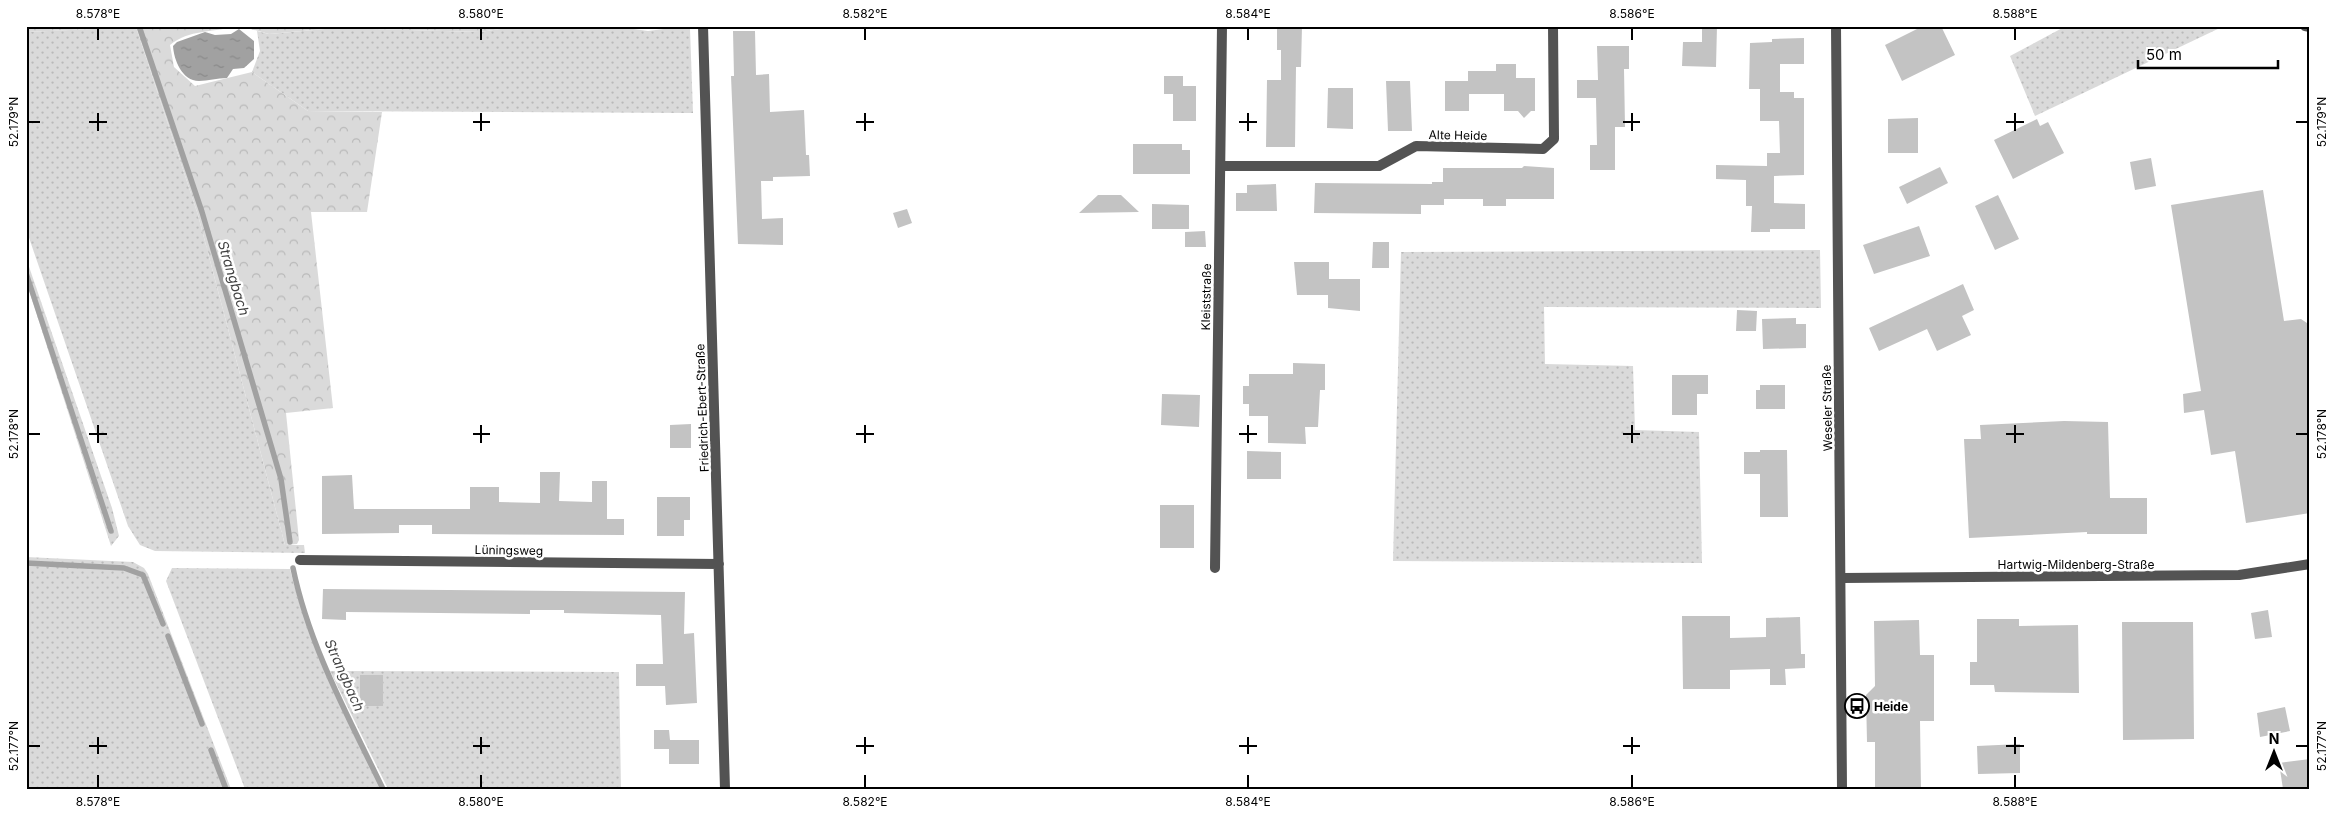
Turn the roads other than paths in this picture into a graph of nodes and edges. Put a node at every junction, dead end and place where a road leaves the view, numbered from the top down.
1 (703, 26) edge
2 (1222, 26) edge
3 (1554, 26) edge
4 (1836, 26) edge
5 (2305, 26) edge
6 (2310, 28) edge
7 (1221, 166) junction
8 (300, 560) dead end
9 (718, 564) junction
10 (2310, 564) edge
11 (1216, 568) dead end
12 (1842, 578) junction
13 (725, 789) edge
14 (1842, 789) edge

1 - 9 street, Friedrich-Ebert-Straße
2 - 7 street, Kleiststraße
3 - 7 street, Alte Heide
4 - 12 street, Weseler Straße
5 - 6 street
7 - 11 street, Kleiststraße
8 - 9 street, Lüningsweg
9 - 13 street, Friedrich-Ebert-Straße
10 - 12 street, Hartwig-Mildenberg-Straße
12 - 14 street, Weseler Straße

